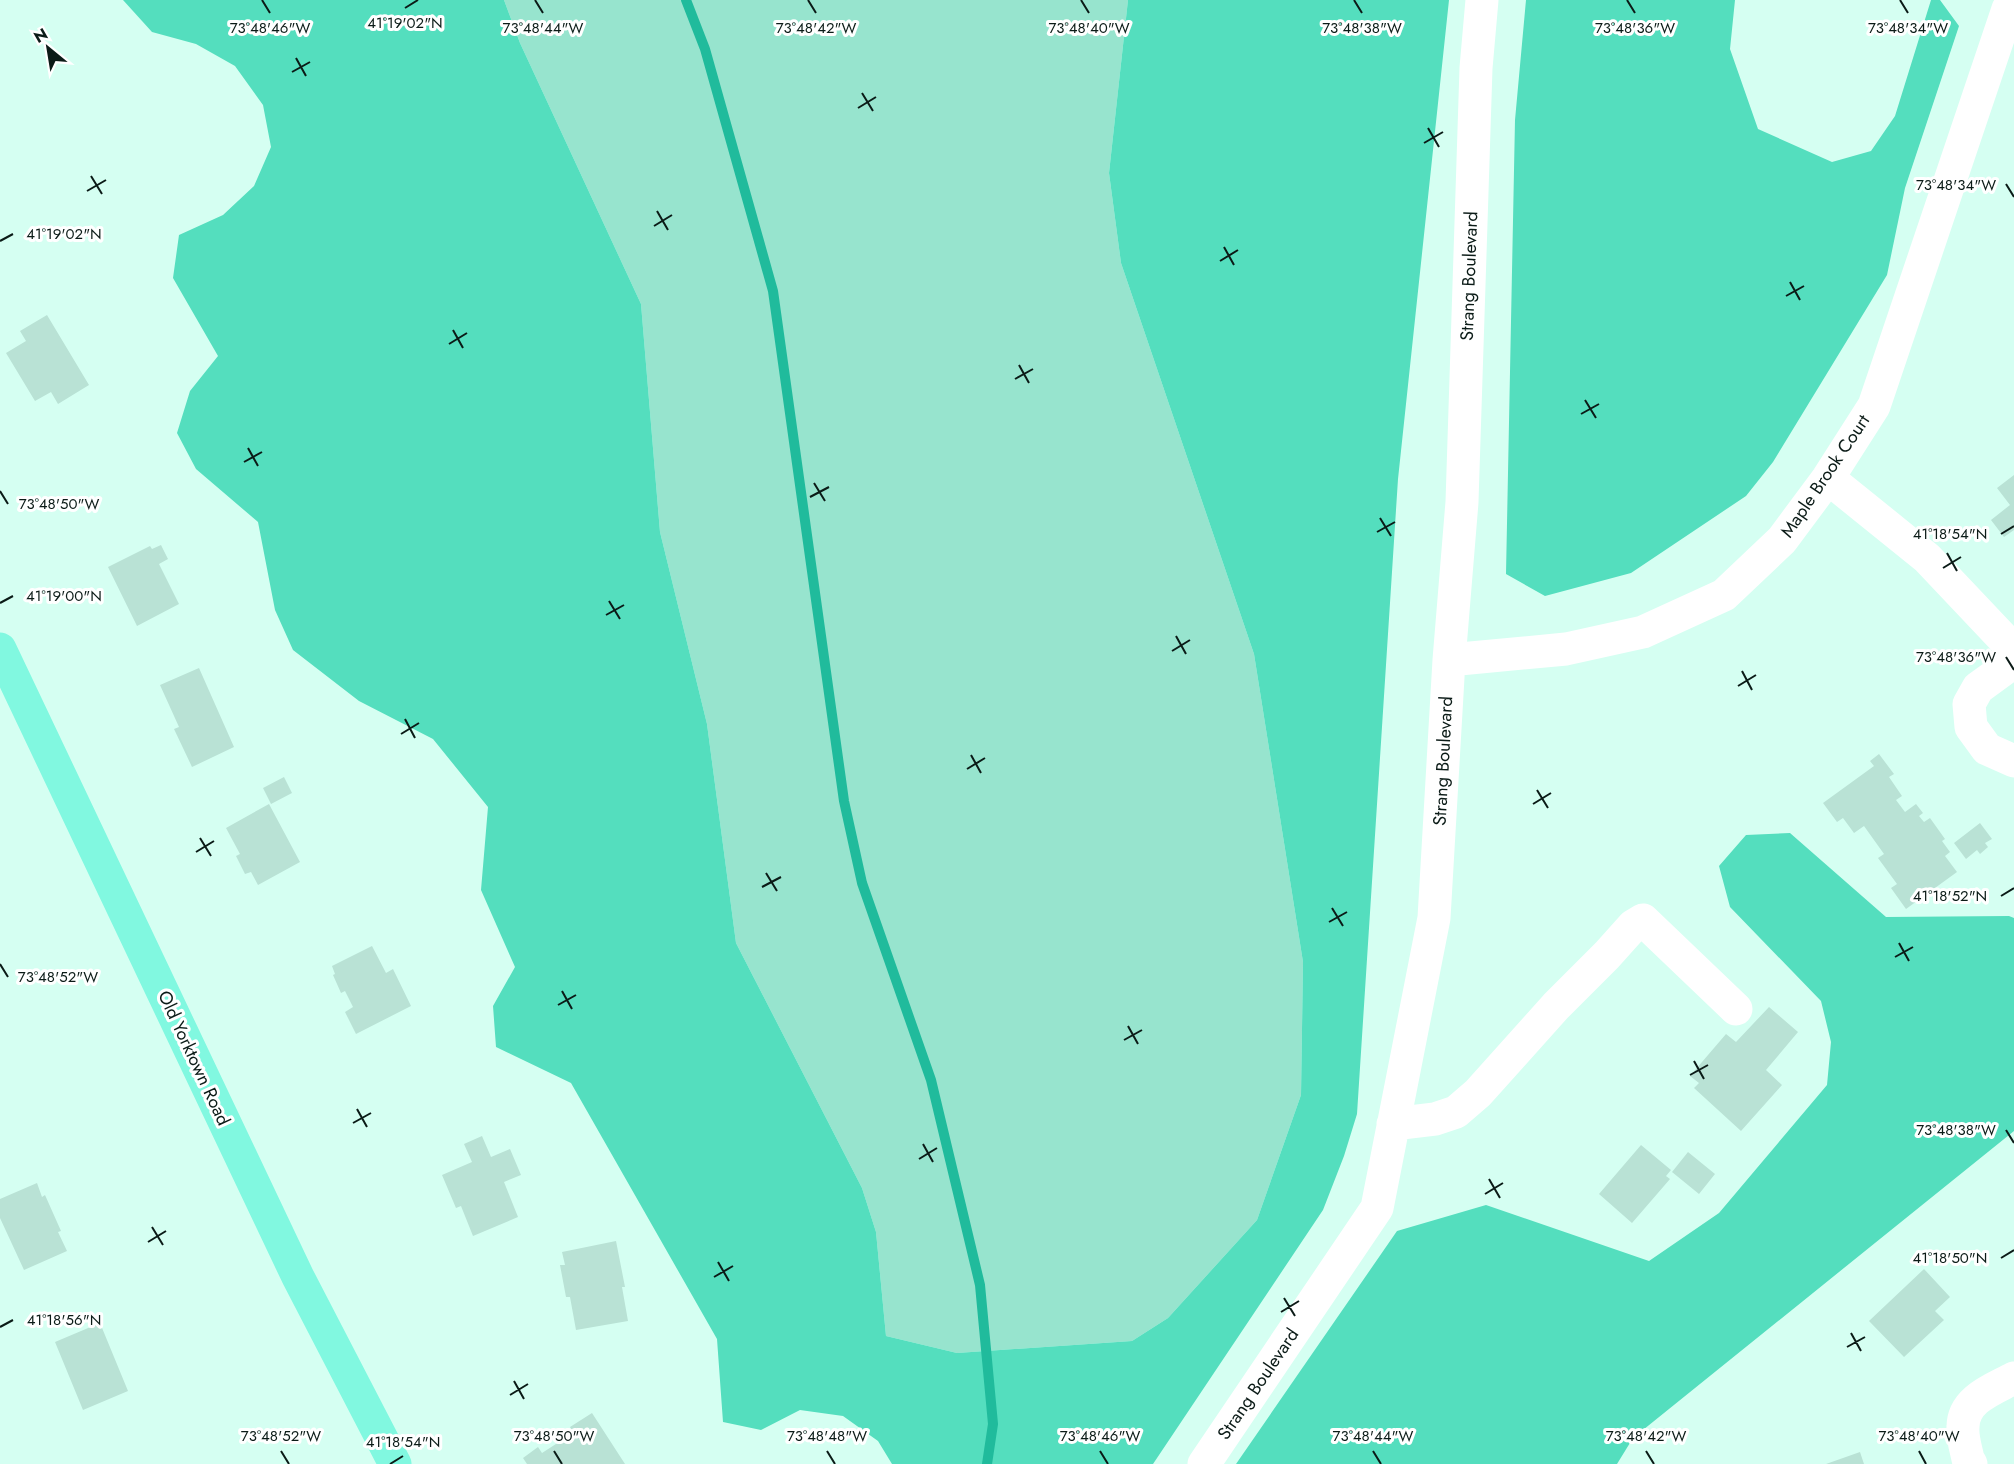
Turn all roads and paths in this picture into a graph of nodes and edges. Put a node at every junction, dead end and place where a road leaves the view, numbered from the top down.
1 (1482, 0) edge
2 (2014, 0) edge
3 (1828, 478) junction
4 (0, 649) edge
5 (2014, 650) edge
6 (1449, 660) junction
7 (2014, 662) edge
8 (2014, 761) edge
9 (1736, 1009) dead end
10 (1394, 1125) junction
11 (2014, 1378) edge
12 (395, 1464) edge
13 (1204, 1464) edge
14 (1971, 1464) edge

1 - 6 street, Strang Boulevard
2 - 3 street, Maple Brook Court
3 - 5 street
3 - 6 street, Maple Brook Court
4 - 12 main road, Old Yorktown Road
6 - 10 street, Strang Boulevard
7 - 8 street
9 - 10 street
10 - 13 street, Strang Boulevard
11 - 14 street

